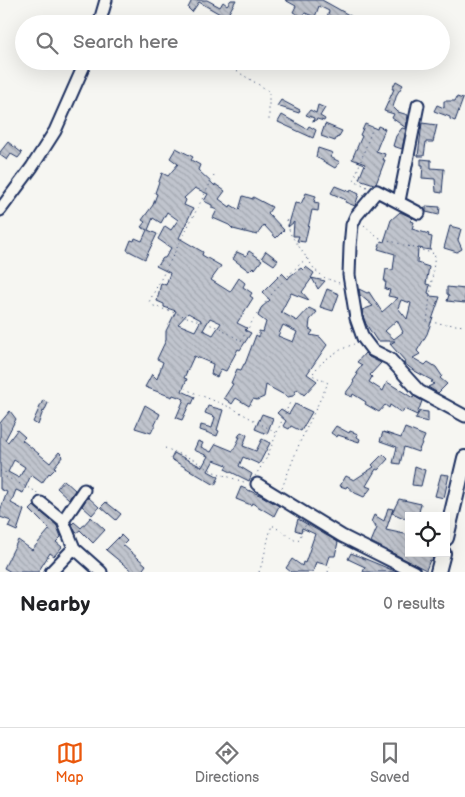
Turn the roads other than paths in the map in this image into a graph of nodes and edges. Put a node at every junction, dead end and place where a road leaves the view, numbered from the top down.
1 (106, 0) edge
2 (101, 15) edge
3 (82, 70) edge
4 (418, 105) dead end
5 (399, 201) junction
6 (0, 210) edge
7 (420, 213) dead end
8 (465, 416) edge
9 (465, 458) edge
10 (257, 484) road end
11 (84, 490) dead end
12 (41, 503) road end
13 (63, 521) junction
14 (450, 521) edge
15 (74, 548) junction
16 (442, 557) edge
17 (51, 572) edge
18 (101, 572) edge
19 (414, 572) edge
20 (438, 572) edge

1 - 2 street
3 - 6 street
4 - 5 street
5 - 7 street
5 - 8 street
9 - 14 main road
10 - 19 street
11 - 13 street
12 - 13 street
13 - 15 street
15 - 17 street
15 - 18 street
16 - 20 main road

